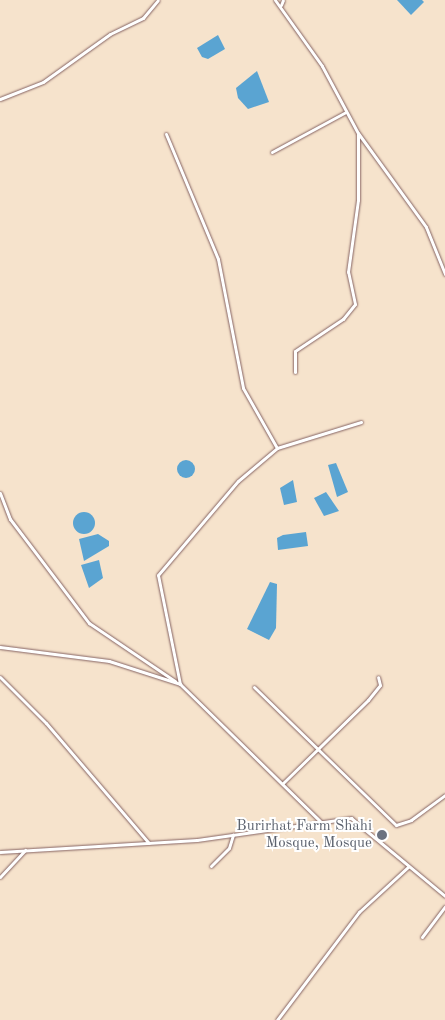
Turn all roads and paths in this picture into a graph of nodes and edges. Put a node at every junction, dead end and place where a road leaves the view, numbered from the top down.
1 (158, 0) edge
2 (275, 0) edge
3 (283, 0) edge
4 (281, 5) junction
5 (0, 99) edge
6 (346, 112) junction
7 (358, 133) junction
8 (166, 134) dead end
9 (272, 152) dead end
10 (445, 274) edge
11 (295, 372) dead end
12 (361, 422) dead end
13 (277, 448) junction
14 (0, 493) edge
15 (0, 647) edge
16 (0, 677) edge
17 (378, 677) dead end
18 (180, 684) junction
19 (254, 687) dead end
20 (319, 750) junction
21 (282, 783) junction
22 (445, 795) edge
23 (320, 821) junction
24 (232, 835) junction
25 (149, 843) junction
26 (25, 850) junction
27 (0, 852) edge
28 (211, 866) dead end
29 (408, 867) junction
30 (0, 876) edge
31 (445, 896) edge
32 (445, 907) edge
33 (422, 937) dead end
34 (277, 1020) edge

1 - 5 street
2 - 4 street
3 - 4 street
4 - 6 street
6 - 7 street
6 - 9 street
7 - 10 street
7 - 11 street
8 - 13 street
12 - 13 street
13 - 18 street
14 - 18 street
15 - 18 street
16 - 25 street
17 - 20 street
18 - 21 street
19 - 20 street
20 - 21 street
20 - 22 street
21 - 23 street
23 - 24 street
23 - 29 street
24 - 25 street
24 - 28 street
25 - 26 street
26 - 27 street
26 - 30 street
29 - 31 street
29 - 34 street
32 - 33 street

